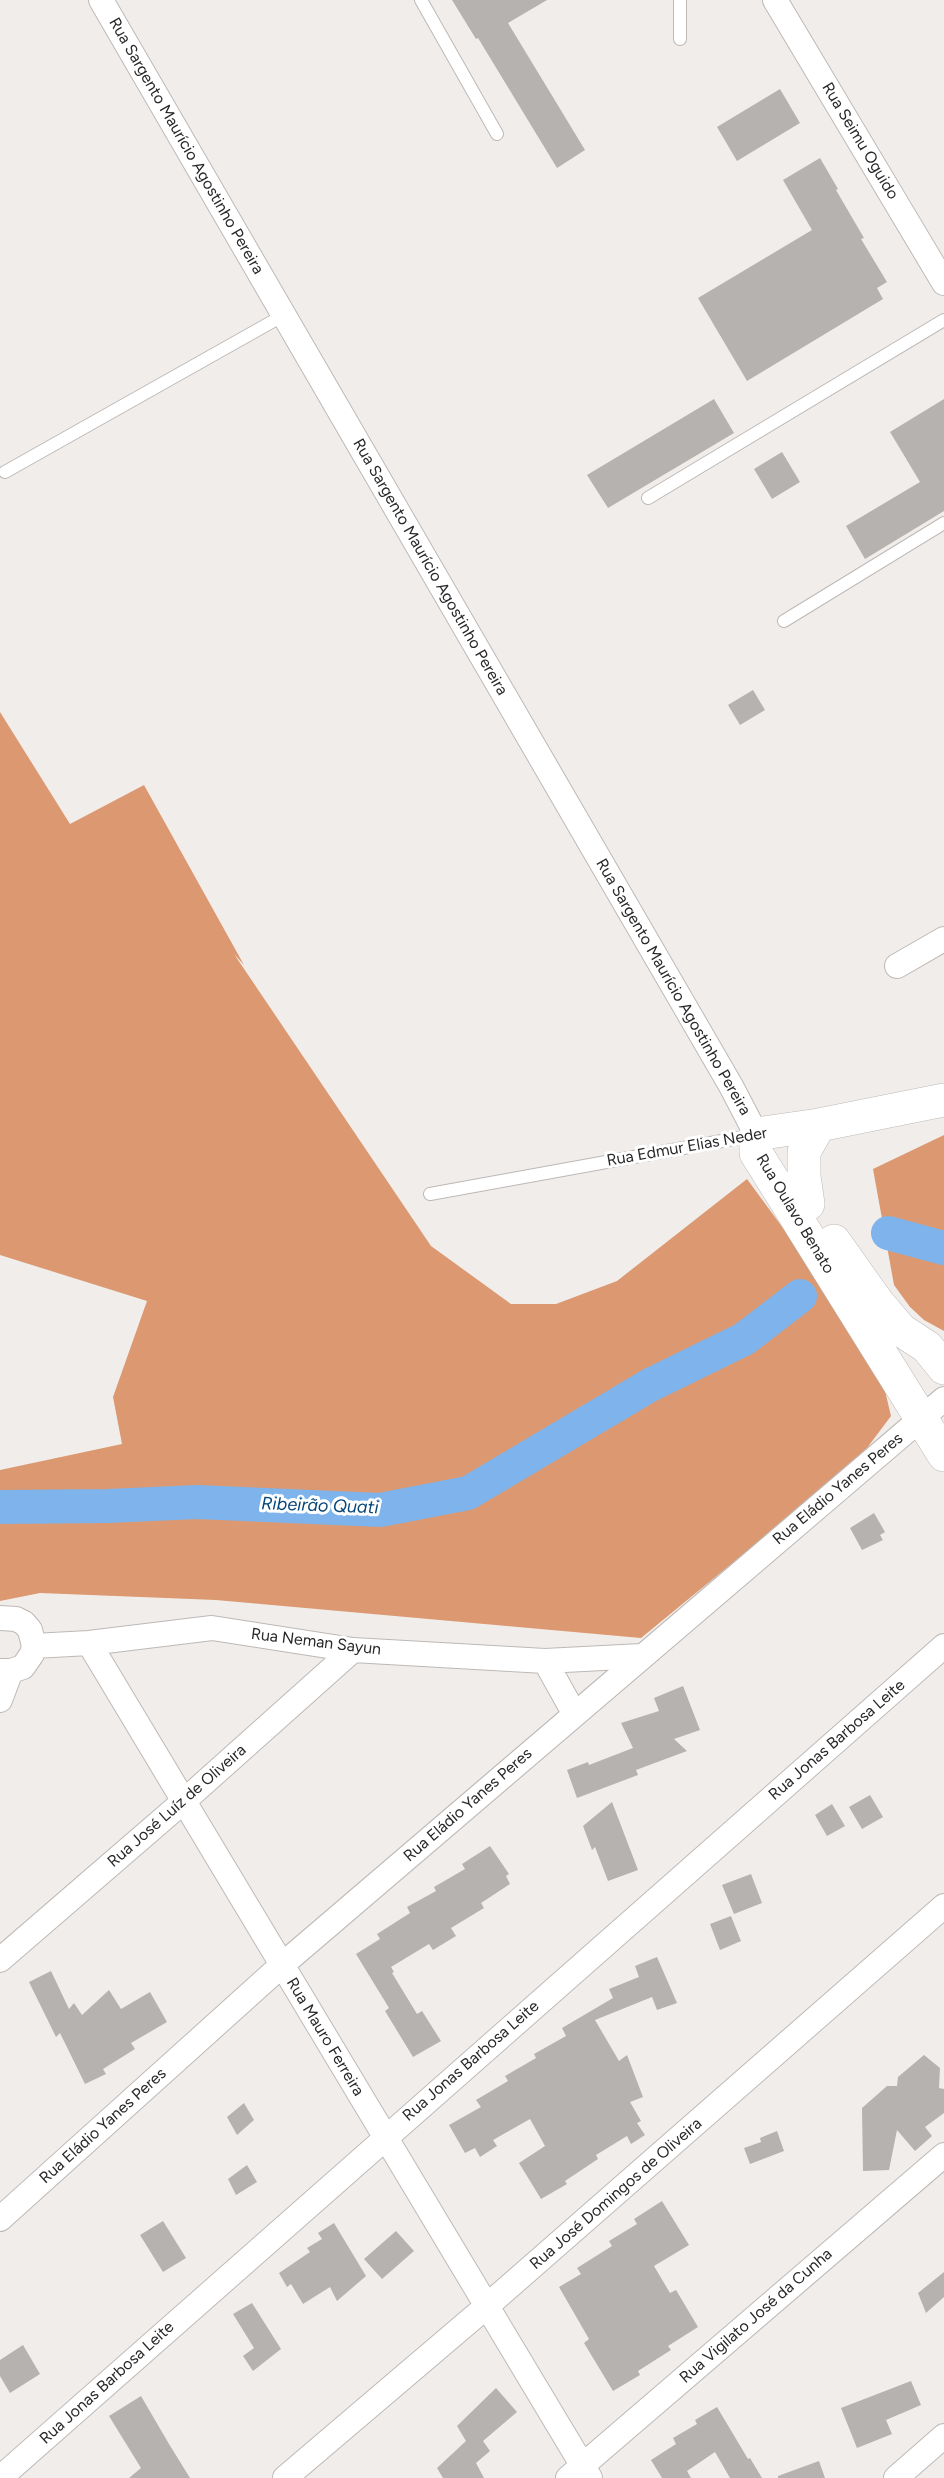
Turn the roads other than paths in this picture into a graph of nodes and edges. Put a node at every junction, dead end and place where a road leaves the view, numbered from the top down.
1 (101, 0) edge
2 (421, 0) edge
3 (680, 0) edge
4 (775, 0) edge
5 (680, 39) dead end
6 (497, 134) dead end
7 (944, 283) edge
8 (284, 315) junction
9 (944, 320) edge
10 (5, 472) dead end
11 (648, 498) dead end
12 (944, 523) edge
13 (784, 621) dead end
14 (944, 939) edge
15 (897, 966) dead end
16 (944, 1100) edge
17 (819, 1125) junction
18 (756, 1134) junction
19 (430, 1194) dead end
20 (808, 1203) junction
21 (944, 1368) edge
22 (932, 1409) edge
23 (944, 1455) edge
24 (3, 1611) edge
25 (89, 1643) junction
26 (34, 1646) junction
27 (944, 1646) edge
28 (353, 1650) junction
29 (642, 1656) junction
30 (545, 1660) junction
31 (5, 1671) edge
32 (0, 1700) edge
33 (574, 1713) junction
34 (184, 1801) junction
35 (944, 1906) edge
36 (0, 1960) edge
37 (282, 1965) junction
38 (385, 2136) junction
39 (944, 2155) edge
40 (0, 2219) edge
41 (487, 2306) junction
42 (944, 2436) edge
43 (580, 2474) edge
44 (0, 2478) edge
45 (285, 2478) edge
46 (896, 2478) edge

1 - 8 street, Rua Sargento Maurício Agostinho Pereira
2 - 6 lane
3 - 5 lane
4 - 7 street, Rua Seimu Oguido
8 - 10 lane
8 - 18 street, Rua Sargento Maurício Agostinho Pereira
9 - 11 lane
12 - 13 lane
14 - 15 street
16 - 17 street, Rua Edmur Elias Neder
17 - 18 street, Rua Edmur Elias Neder
17 - 20 street
18 - 19 lane, Rua Edmur Elias Neder
18 - 20 street, Rua Oulavo Benato
18 - 22 street, Rua Oulavo Benato
20 - 21 street, Rua Oulavo Benato
22 - 23 street, Rua Oulavo Benato
22 - 29 street, Rua Eládio Yanes Peres
24 - 26 street
25 - 26 street
25 - 28 street, Rua Neman Sayun
25 - 34 street, Rua Mauro Ferreira
26 - 31 street
27 - 38 street, Rua Jonas Barbosa Leite
28 - 30 street, Rua Neman Sayun
28 - 34 street, Rua José Luíz de Oliveira
29 - 30 street, Rua Neman Sayun
29 - 33 street, Rua Eládio Yanes Peres
30 - 33 street
31 - 32 street
33 - 37 street, Rua Eládio Yanes Peres
34 - 36 street, Rua José Luíz de Oliveira
34 - 37 street, Rua Mauro Ferreira
35 - 41 street, Rua José Domingos de Oliveira
37 - 38 street, Rua Mauro Ferreira
37 - 40 street, Rua Eládio Yanes Peres
38 - 41 street, Rua Mauro Ferreira
38 - 44 street, Rua Jonas Barbosa Leite
39 - 43 street, Rua Vigilato José da Cunha
41 - 43 street, Rua Mauro Ferreira
41 - 45 street, Rua José Domingos de Oliveira
42 - 46 street

